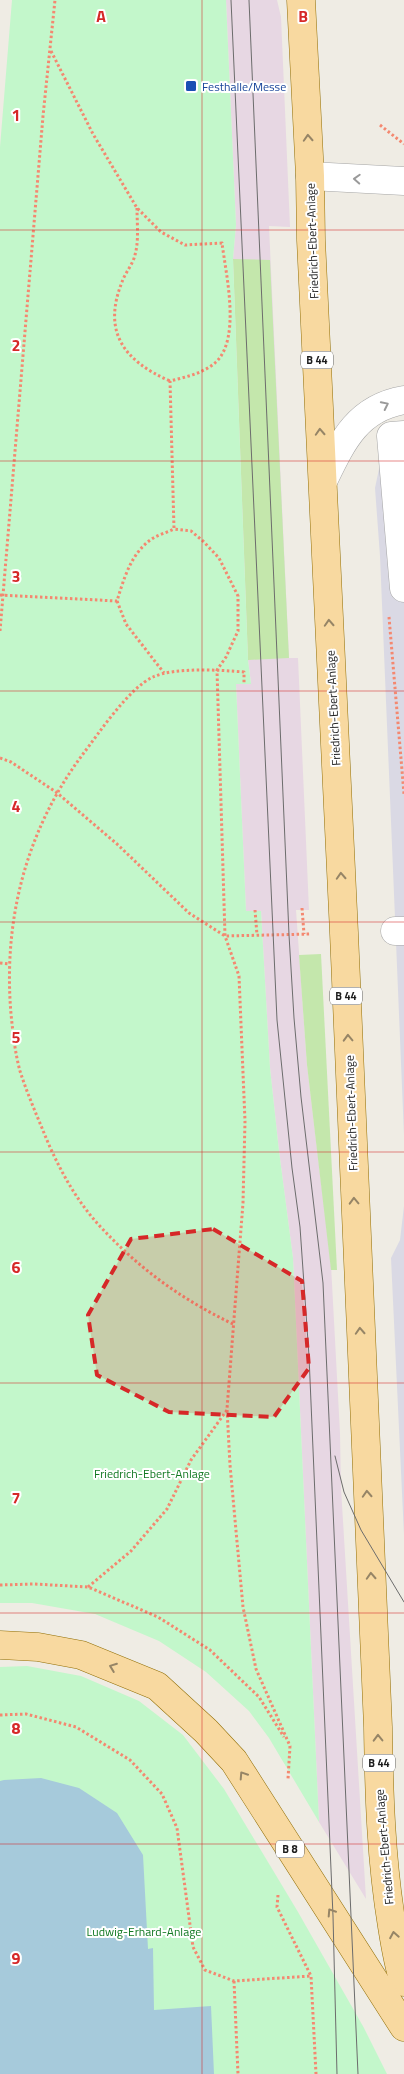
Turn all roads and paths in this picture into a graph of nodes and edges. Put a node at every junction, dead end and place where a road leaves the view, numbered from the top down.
1 (55, 0) edge
2 (301, 0) edge
3 (51, 51) junction
4 (380, 125) dead end
5 (404, 144) edge
6 (310, 176) junction
7 (404, 181) edge
8 (137, 208) junction
9 (170, 381) junction
10 (404, 400) edge
11 (397, 435) edge
12 (323, 481) junction
13 (174, 529) junction
14 (404, 588) edge
15 (1, 595) edge
16 (117, 601) junction
17 (389, 615) dead end
18 (0, 631) edge
19 (216, 670) junction
20 (164, 673) junction
21 (244, 684) dead end
22 (0, 758) edge
23 (56, 792) junction
24 (404, 794) edge
25 (302, 908) dead end
26 (255, 910) dead end
27 (304, 934) junction
28 (318, 934) dead end
29 (257, 935) junction
30 (225, 936) junction
31 (0, 963) edge
32 (9, 964) junction
33 (233, 1324) junction
34 (227, 1409) junction
35 (0, 1584) edge
36 (88, 1587) junction
37 (0, 1645) edge
38 (0, 1715) edge
39 (290, 1746) junction
40 (288, 1771) dead end
41 (279, 1890) dead end
42 (311, 1976) junction
43 (234, 1980) junction
44 (404, 1982) edge
45 (404, 2027) edge
46 (238, 2074) edge
47 (316, 2074) edge

1 - 3 path
6 -> 2 main road, Friedrich-Ebert-Anlage / B 44
3 - 8 path
3 - 15 path
4 - 5 path
7 -> 6 street
12 -> 6 main road, Friedrich-Ebert-Anlage / B 44
8 - 9 path
8 - 9 path
9 - 13 path
12 -> 10 street, Friedrich-Ebert-Anlage
11 - 14 street
44 -> 12 main road, Friedrich-Ebert-Anlage / B 44
13 - 16 path
13 - 19 path
15 - 16 path
15 - 18 path
16 - 20 path
17 - 24 path
19 - 20 path
19 - 21 path
19 - 30 path
20 - 23 path
22 - 23 path
23 - 30 path
23 - 32 path
25 - 27 path
26 - 29 path
27 - 28 path
27 - 29 path
29 - 30 path
30 - 33 path
31 - 32 path
32 - 33 path
33 - 34 path
34 - 36 path
34 - 39 path
35 - 36 path
36 - 39 path
45 -> 37 main road, B 8
38 - 43 path
39 - 40 path
41 - 42 path
42 - 43 path
42 - 47 path
43 - 46 path

